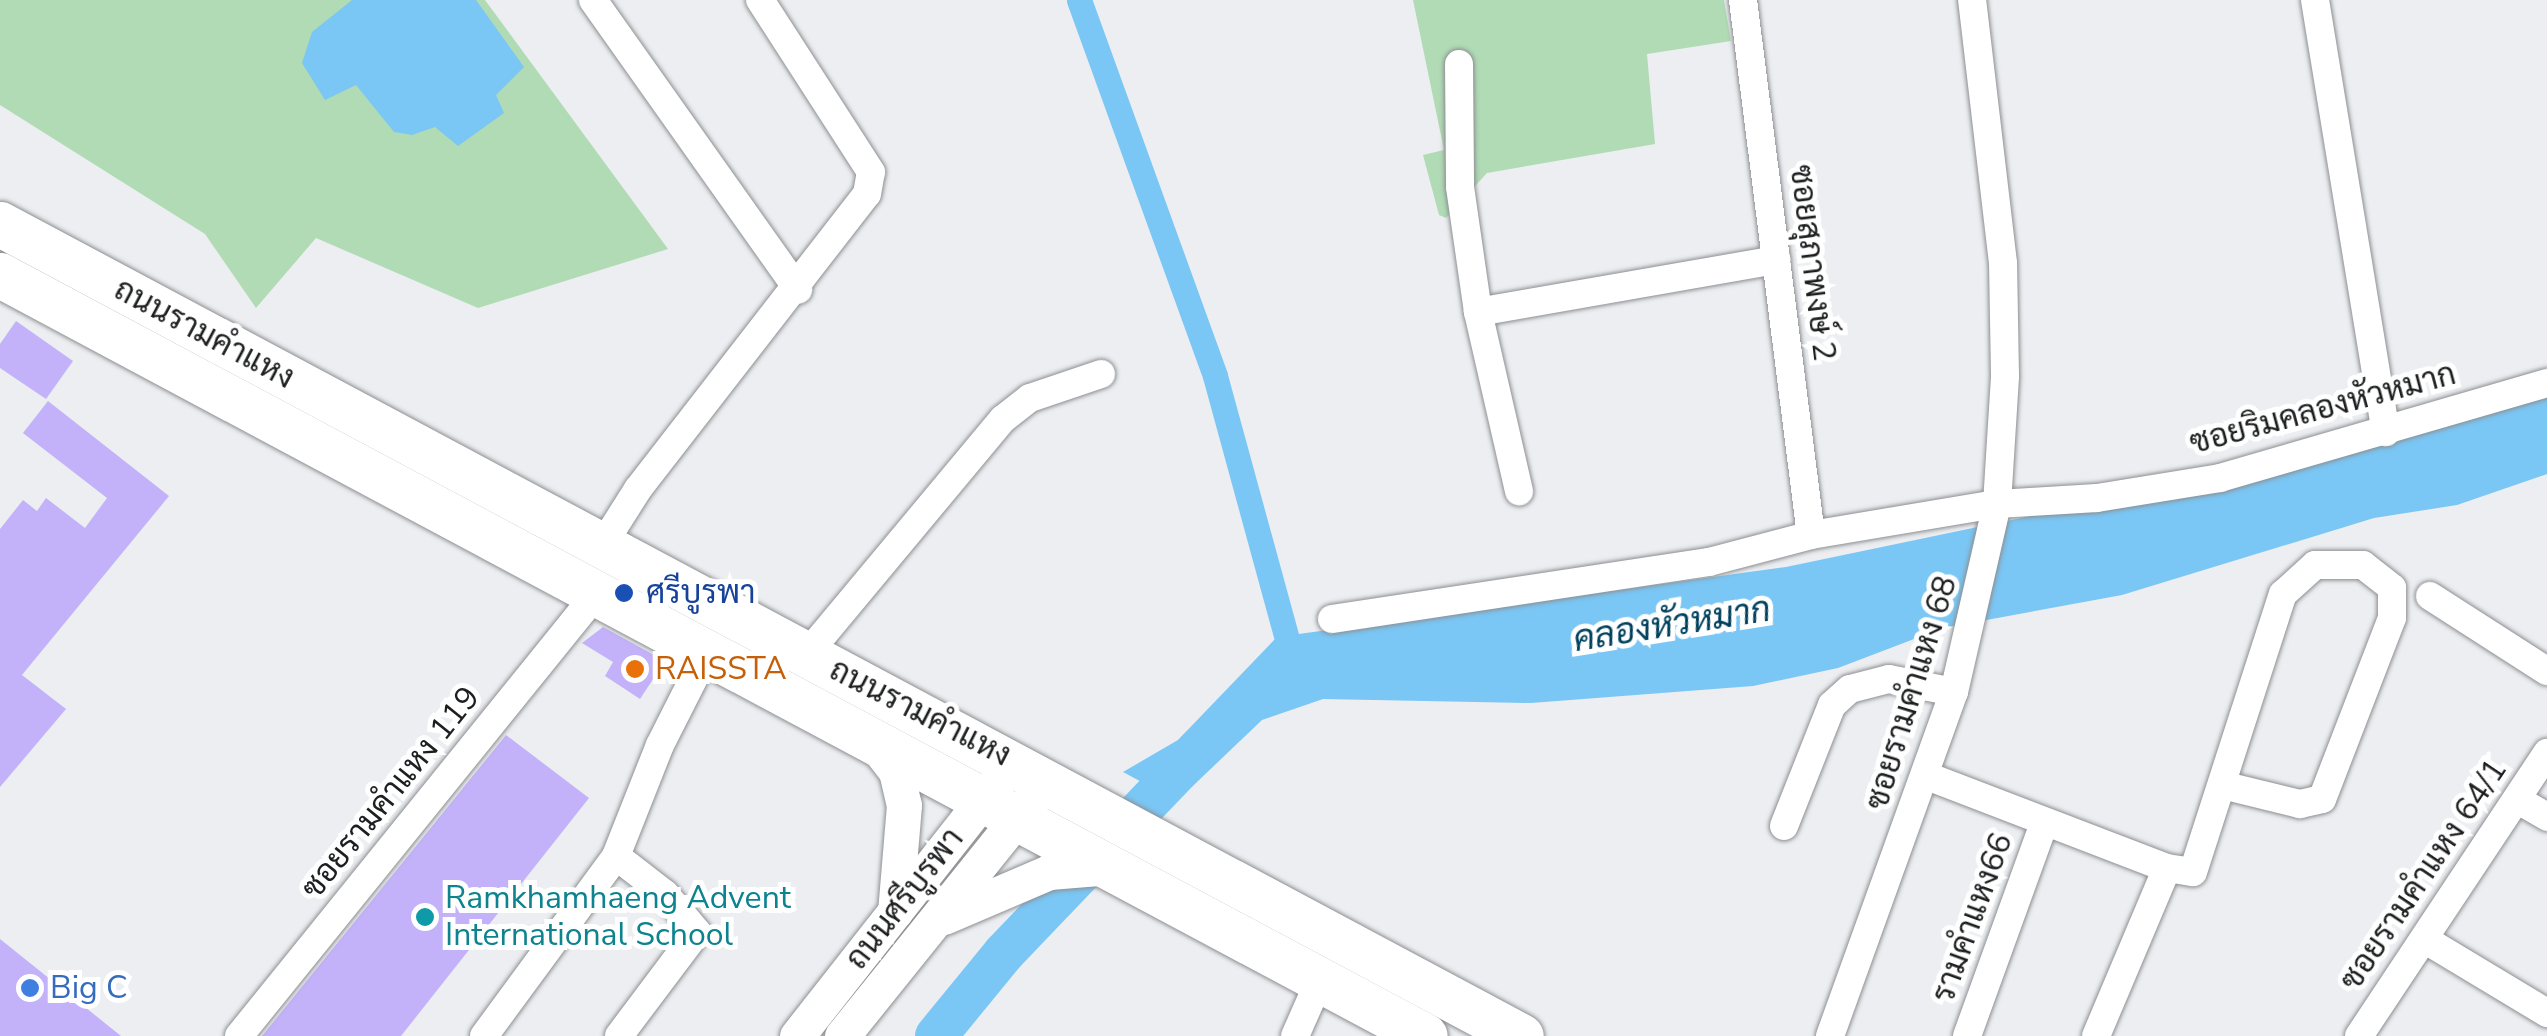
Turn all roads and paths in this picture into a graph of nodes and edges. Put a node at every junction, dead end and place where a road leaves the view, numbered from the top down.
1 (593, 0) edge
2 (760, 0) edge
3 (1744, 0) edge
4 (1972, 0) edge
5 (2315, 0) edge
6 (1459, 64) dead end
7 (0, 224) edge
8 (1776, 260) junction
9 (0, 275) edge
10 (798, 290) junction
11 (1478, 312) junction
12 (1101, 374) dead end
13 (2547, 384) edge
14 (2386, 432) junction
15 (1519, 491) dead end
16 (1996, 510) junction
17 (1812, 535) junction
18 (602, 546) junction
19 (598, 593) junction
20 (2430, 596) dead end
21 (1332, 619) dead end
22 (708, 650) junction
23 (807, 654) junction
24 (2547, 671) edge
25 (1954, 692) junction
26 (868, 735) junction
27 (2547, 753) edge
28 (1030, 770) junction
29 (1927, 776) junction
30 (2222, 785) junction
31 (2518, 800) junction
32 (1004, 806) junction
33 (2547, 817) edge
34 (2044, 823) junction
35 (1784, 826) dead end
36 (616, 856) junction
37 (1118, 867) junction
38 (2167, 868) junction
39 (910, 920) junction
40 (2424, 939) junction
41 (1321, 977) junction
42 (2547, 1012) edge
43 (238, 1036) edge
44 (484, 1036) edge
45 (619, 1036) edge
46 (797, 1036) edge
47 (842, 1036) edge
48 (1295, 1036) edge
49 (1425, 1036) edge
50 (1521, 1036) edge
51 (1830, 1036) edge
52 (1967, 1036) edge
53 (2096, 1036) edge
54 (2359, 1036) edge

1 - 10 street
2 - 10 street
3 - 8 street, ซอยสุภาพงษ์ 2
4 - 16 street, ซอยรามคำแหง 68
5 - 14 street
6 - 11 street
7 - 18 main road, ถนนรามคำแหง
8 - 11 street
8 - 17 street, ซอยสุภาพงษ์ 2
9 - 19 main road, ถนนรามคำแหง
10 - 18 street
11 - 15 street
12 - 23 street
13 - 14 street, ซอยริมคลองหัวหมาก
14 - 16 street, ซอยริมคลองหัวหมาก
16 - 17 street, ซอยริมคลองหัวหมาก
16 - 25 street, ซอยรามคำแหง 68
17 - 21 street, ซอยริมคลองหัวหมาก
18 - 23 main road, ถนนรามคำแหง
19 - 22 main road, ถนนรามคำแหง
19 - 43 street, ซอยรามคำแหง 119
20 - 24 street
22 - 26 main road, ถนนรามคำแหง
22 - 36 street
23 - 28 main road, ถนนรามคำแหง
25 - 29 street, ซอยรามคำแหง 68
25 - 35 street
26 - 32 main road, ถนนรามคำแหง
26 - 39 street
27 - 31 street, ซอยรามคำแหง 64/1
28 - 32 street, ถนนศรีบูรพา
28 - 50 main road, ถนนรามคำแหง
29 - 34 street, รามคำแหง66
29 - 51 street, ซอยรามคำแหง 68
30 - 30 street
30 - 38 street
31 - 33 street
31 - 40 street, ซอยรามคำแหง 64/1
32 - 37 main road, ถนนรามคำแหง
32 - 39 street, ถนนศรีบูรพา
34 - 38 street, รามคำแหง66
34 - 52 street, รามคำแหง66
36 - 44 street
36 - 45 street
37 - 39 street
37 - 41 main road, ถนนรามคำแหง
38 - 53 street
39 - 46 street, ถนนศรีบูรพา
39 - 47 street, ถนนศรีบูรพา
40 - 42 street
40 - 54 street, ซอยรามคำแหง 64/1
41 - 48 street
41 - 49 main road, ถนนรามคำแหง

